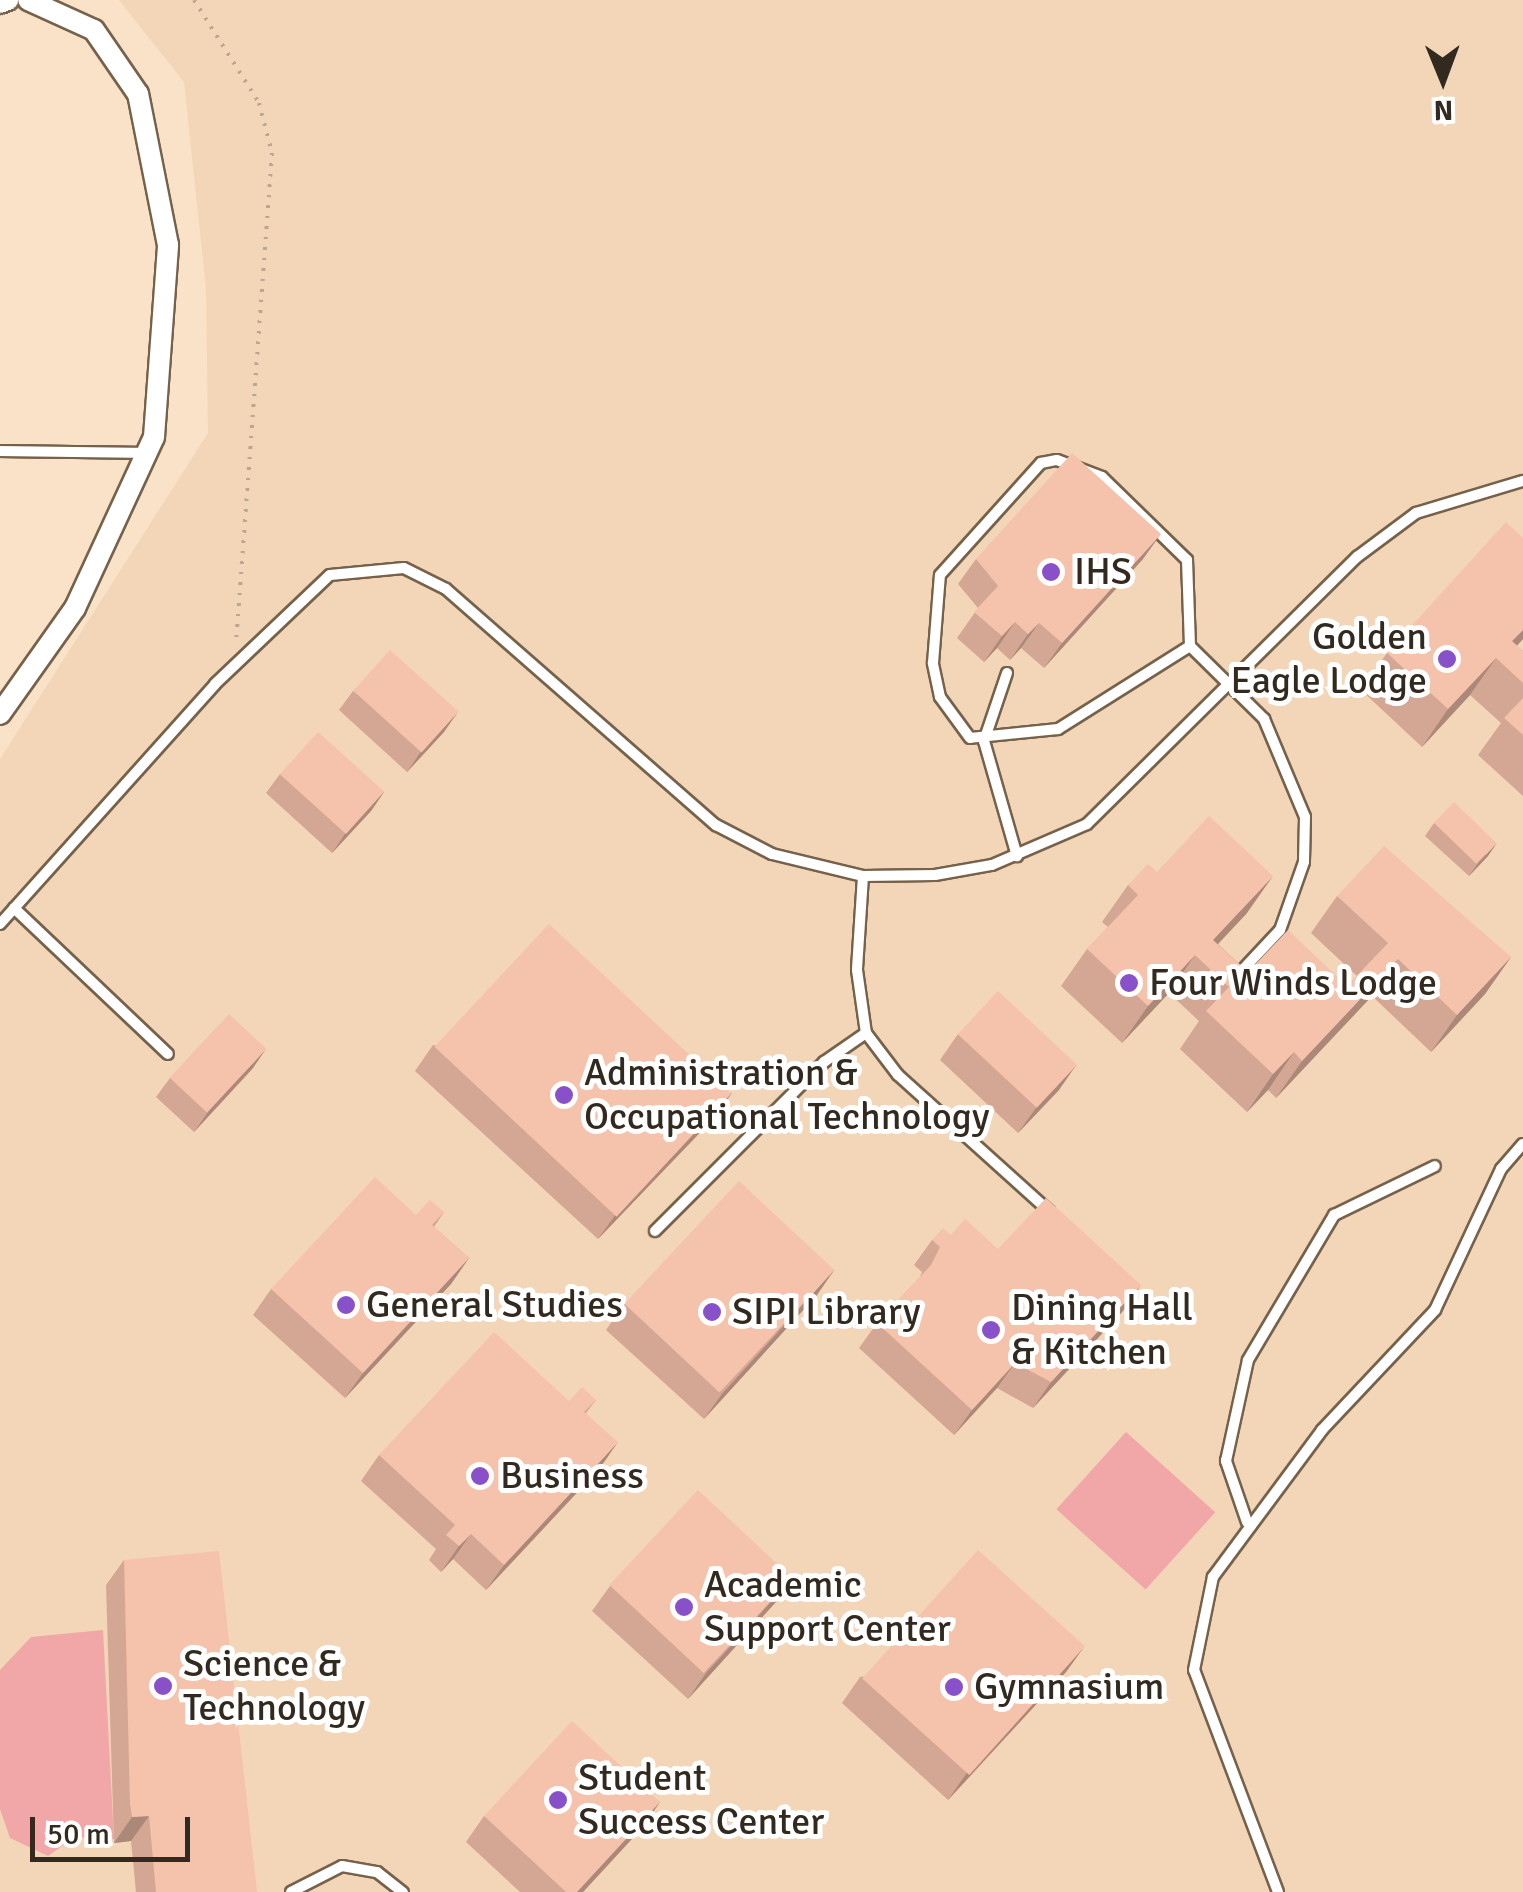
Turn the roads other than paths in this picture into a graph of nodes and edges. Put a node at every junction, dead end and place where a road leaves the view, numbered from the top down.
1 (8, 0) edge
2 (28, 0) edge
3 (0, 3) edge
4 (0, 451) edge
5 (147, 453) junction
6 (1523, 481) edge
7 (1190, 646) junction
8 (1007, 673) dead end
9 (1235, 683) junction
10 (0, 714) edge
11 (984, 741) junction
12 (1018, 856) junction
13 (862, 876) junction
14 (14, 908) junction
15 (0, 924) edge
16 (1272, 939) junction
17 (1285, 950) edge
18 (1230, 982) edge
19 (866, 1033) junction
20 (168, 1054) dead end
21 (1523, 1144) edge
22 (1435, 1166) dead end
23 (1058, 1219) edge
24 (655, 1231) dead end
25 (1247, 1522) junction
26 (291, 1892) edge
27 (404, 1892) edge
28 (1278, 1892) edge

1 - 3 street
2 - 5 street
4 - 5 lane
5 - 10 street
6 - 9 lane
7 - 9 lane
7 - 11 lane
7 - 11 lane
8 - 11 lane
9 - 12 lane
9 - 16 lane
11 - 12 lane
12 - 13 lane
13 - 14 lane
13 - 19 lane
14 - 15 lane
14 - 20 lane
16 - 17 lane
16 - 18 lane
19 - 23 lane
19 - 24 lane
21 - 25 lane
22 - 25 lane
25 - 28 lane
26 - 27 lane

